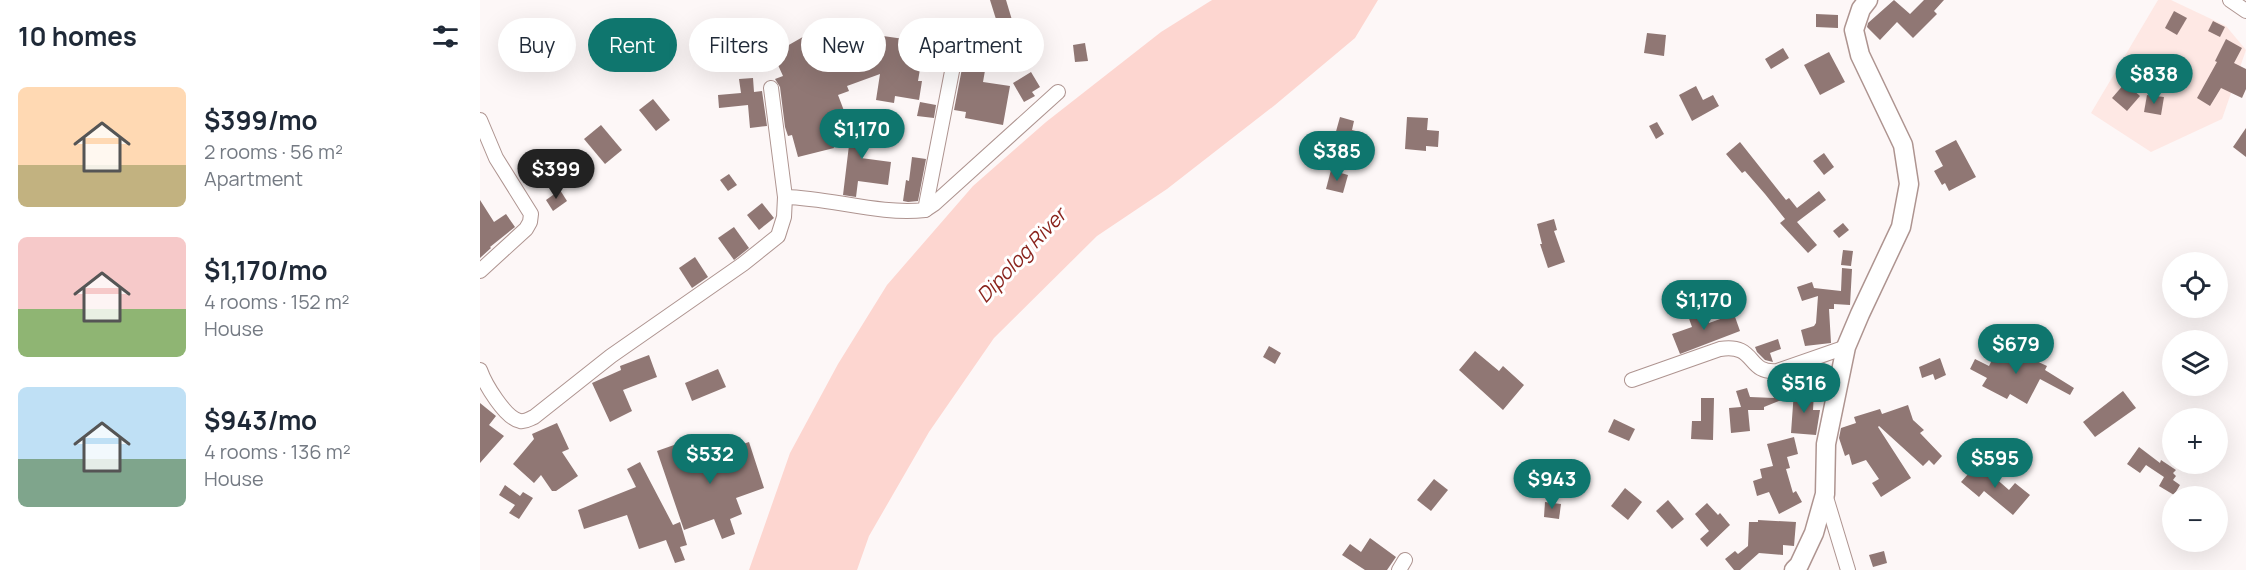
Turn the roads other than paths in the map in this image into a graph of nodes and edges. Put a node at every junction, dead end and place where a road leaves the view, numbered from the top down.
1 (1868, 0) edge
2 (2230, 0) edge
3 (2246, 11) edge
4 (952, 72) edge
5 (771, 88) dead end
6 (1059, 92) dead end
7 (480, 120) edge
8 (785, 197) junction
9 (925, 210) junction
10 (480, 271) edge
11 (1846, 347) junction
12 (481, 375) edge
13 (1632, 380) dead end
14 (1825, 494) junction
15 (1794, 570) edge
16 (1848, 570) edge

1 - 11 main road
2 - 3 street
4 - 9 street
5 - 8 street
6 - 9 street
7 - 10 street
8 - 9 street
8 - 12 street
11 - 13 street
11 - 14 main road
14 - 15 main road
14 - 16 street

